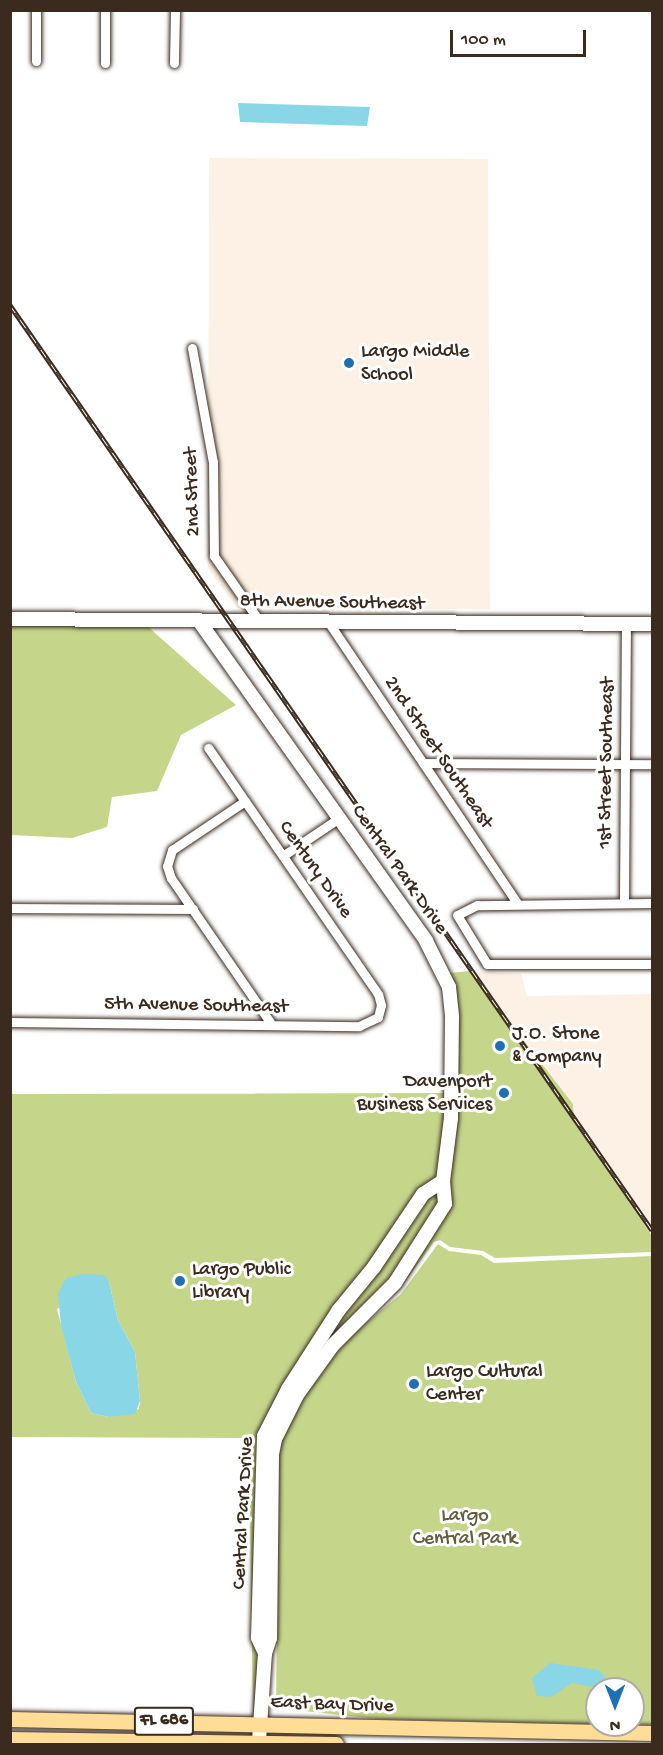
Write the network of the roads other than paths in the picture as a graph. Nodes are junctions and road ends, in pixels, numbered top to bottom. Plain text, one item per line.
1 (36, 10) edge
2 (105, 10) edge
3 (175, 10) edge
4 (36, 61) dead end
5 (105, 63) dead end
6 (174, 63) dead end
7 (192, 348) dead end
8 (10, 619) edge
9 (199, 621) junction
10 (261, 622) junction
11 (329, 623) junction
12 (626, 623) junction
13 (652, 624) edge
14 (208, 748) dead end
15 (423, 763) junction
16 (625, 764) junction
17 (652, 764) edge
18 (245, 801) junction
19 (339, 818) junction
20 (284, 855) junction
21 (517, 903) junction
22 (624, 903) junction
23 (652, 903) edge
24 (10, 908) edge
25 (193, 909) junction
26 (652, 964) edge
27 (378, 1017) joint
28 (10, 1022) edge
29 (272, 1025) junction
30 (443, 1181) junction
31 (265, 1653) junction
32 (10, 1719) edge
33 (261, 1724) junction
34 (652, 1733) edge
35 (10, 1739) edge
36 (259, 1743) edge
37 (336, 1744) edge

1 - 4 street
2 - 5 street
3 - 6 street
7 - 10 street, 2nd Street
8 - 9 street, 8th Avenue Southeast
9 - 10 street, 8th Avenue Southeast
9 - 19 street, Central Park Drive
10 - 11 street, 8th Avenue Southeast
11 - 12 street, 8th Avenue Southeast
11 - 15 street, 2nd Street Southeast
12 - 13 street, 8th Avenue Southeast
12 - 16 street, 1st Street Southeast
14 - 18 street, Century Drive
15 - 16 street
15 - 21 street, 2nd Street Southeast
16 - 17 street
16 - 22 street, 1st Street Southeast
18 - 20 street, Century Drive
18 - 25 street
19 - 20 street
19 - 30 street, Central Park Drive
20 - 27 street, Century Drive
21 - 22 street
21 - 26 street
22 - 23 street
24 - 25 street
25 - 29 street
27 - 29 street, 5th Avenue Southeast
28 - 29 street, 5th Avenue Southeast
30 - 31 street, Central Park Drive
30 - 31 street, Central Park Drive
31 - 33 street, Central Park Drive
32 - 33 main road, East Bay Drive / FL 686
33 - 34 main road, East Bay Drive / FL 686
33 - 36 street, Central Park Drive
35 - 36 main road, East Bay Drive / FL 686
36 - 37 main road, East Bay Drive / FL 686

